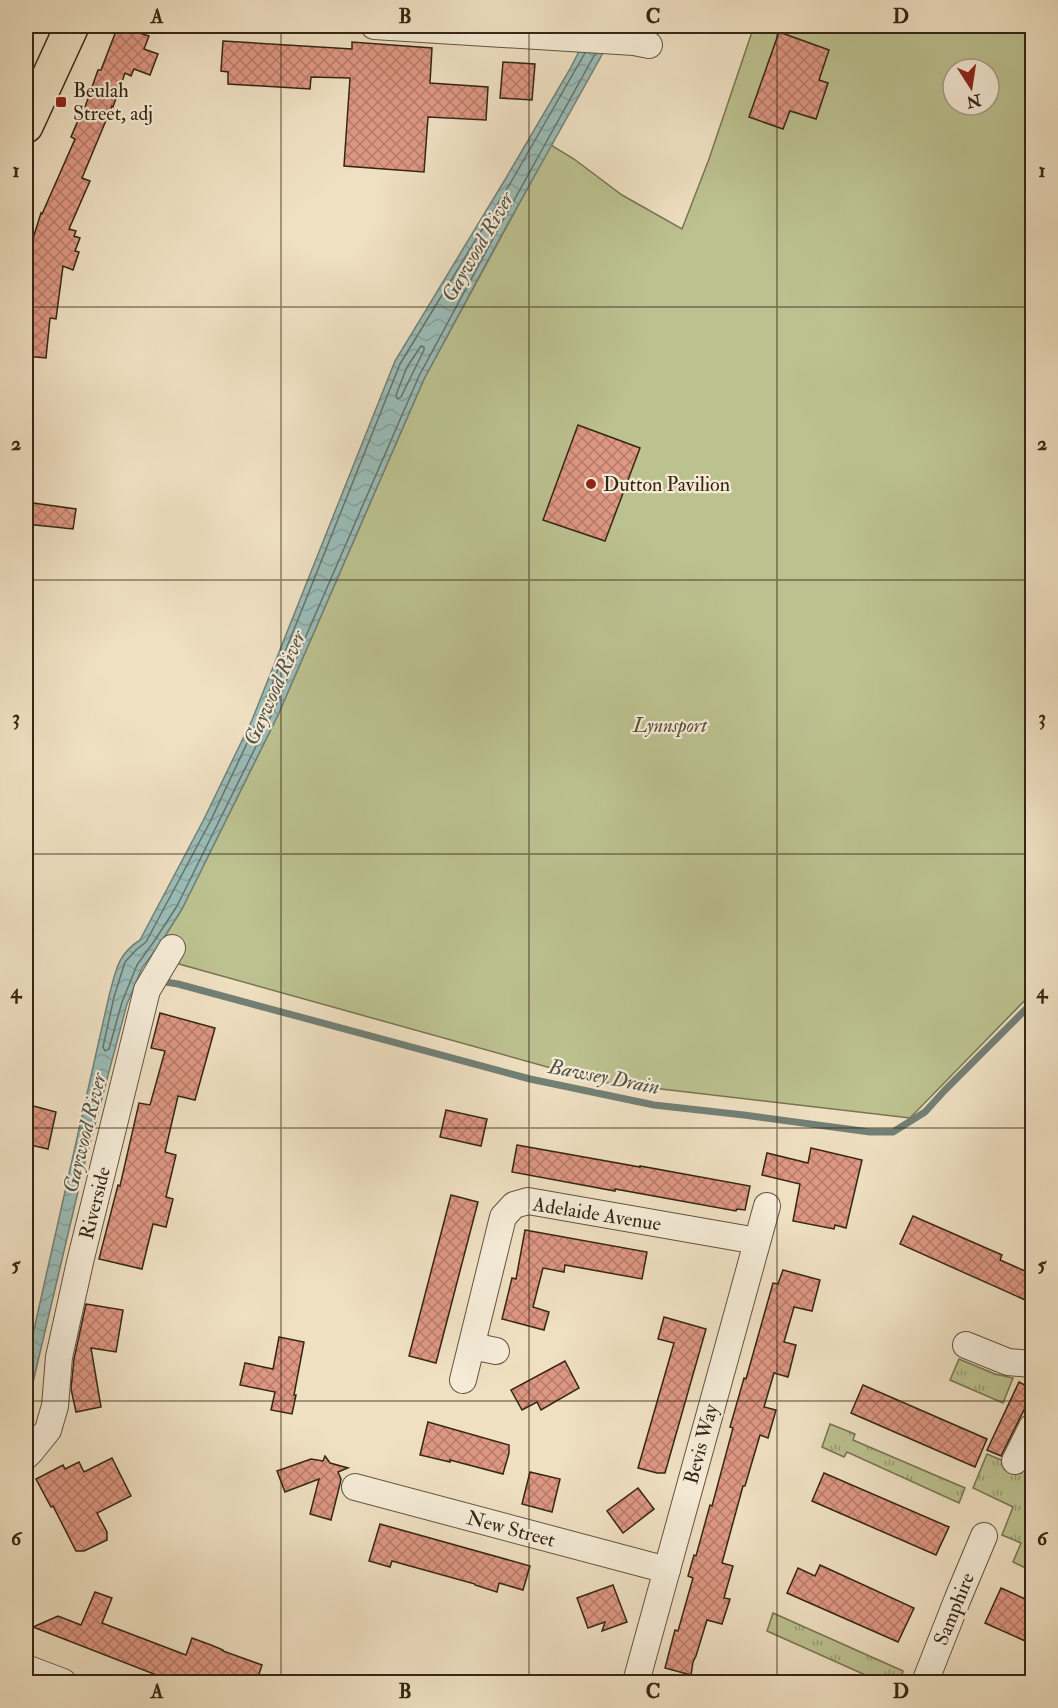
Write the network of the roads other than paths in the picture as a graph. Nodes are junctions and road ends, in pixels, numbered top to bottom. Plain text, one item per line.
1 (72, 26) edge
2 (374, 26) edge
3 (641, 43) dead end
4 (26, 126) edge
5 (170, 952) dead end
6 (767, 1206) dead end
7 (757, 1241) junction
8 (966, 1345) dead end
9 (1032, 1364) edge
10 (463, 1380) dead end
11 (1032, 1427) edge
12 (26, 1456) edge
13 (1015, 1461) dead end
14 (355, 1487) dead end
15 (984, 1536) dead end
16 (667, 1570) junction
17 (26, 1668) edge
18 (63, 1683) edge
19 (636, 1683) edge
20 (925, 1683) edge

1 - 4 main road
2 - 3 street
5 - 12 street, Riverside
6 - 7 street, Bevis Way
7 - 10 street, Adelaide Avenue
7 - 16 street, Bevis Way
8 - 9 street
11 - 13 street
14 - 16 street, New Street
15 - 20 street, Samphire
16 - 19 street, Bevis Way
17 - 18 street

